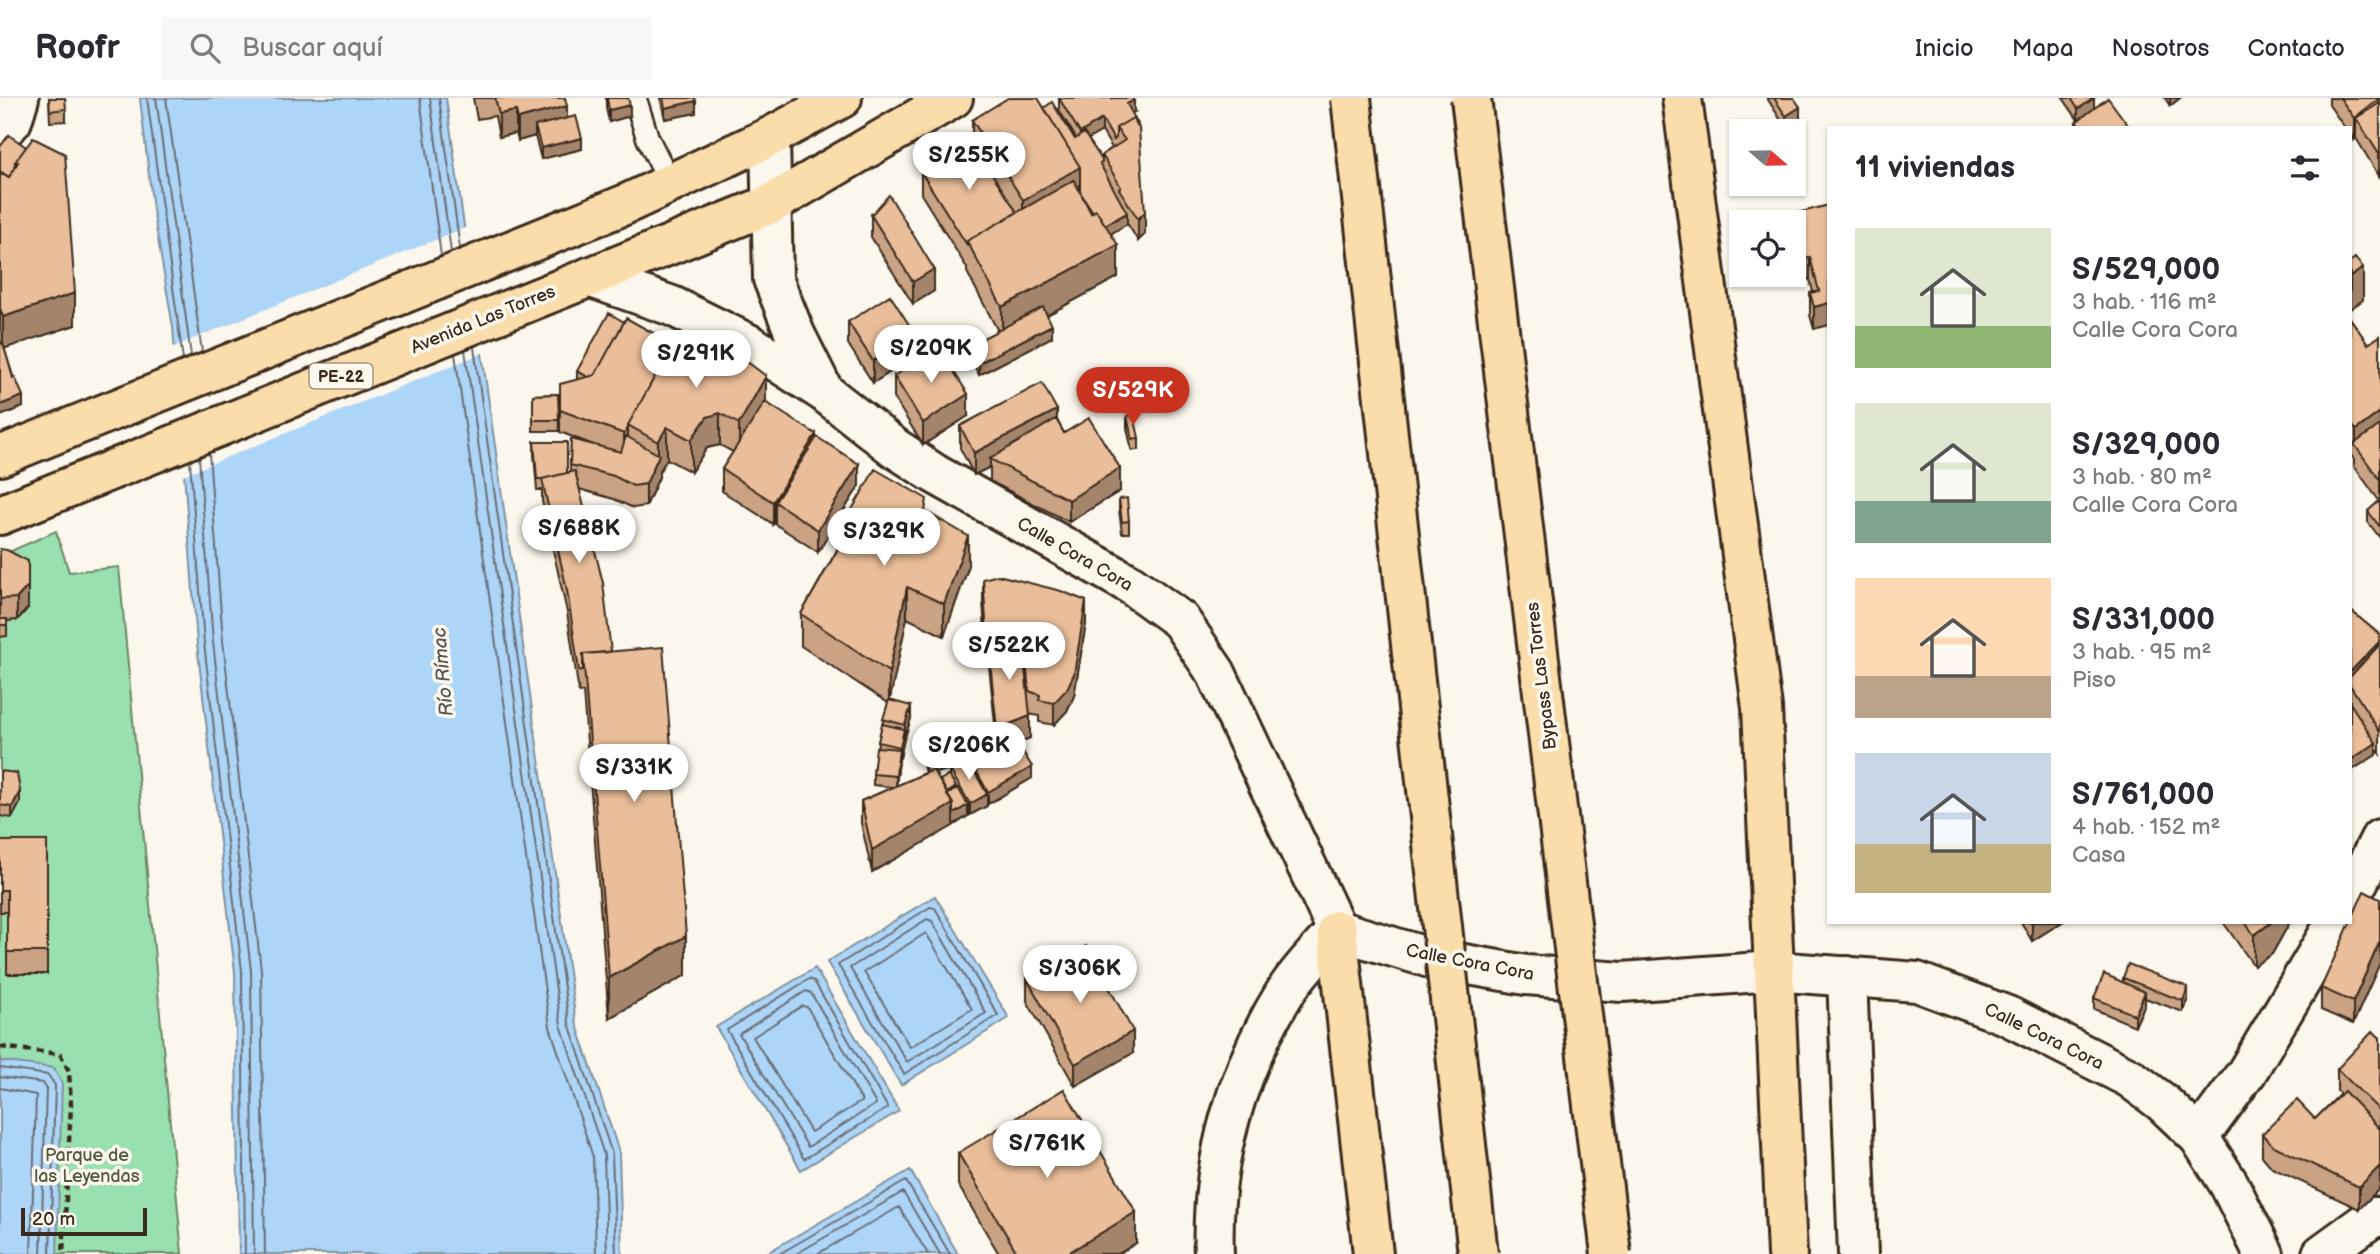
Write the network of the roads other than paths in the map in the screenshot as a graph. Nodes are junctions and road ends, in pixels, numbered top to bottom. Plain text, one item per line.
1 (19, 98) edge
2 (635, 98) edge
3 (842, 98) edge
4 (953, 98) edge
5 (1351, 98) edge
6 (1471, 98) edge
7 (1682, 98) edge
8 (1698, 98) edge
9 (0, 133) edge
10 (770, 137) junction
11 (1687, 137) junction
12 (670, 183) junction
13 (771, 204) junction
14 (578, 281) junction
15 (824, 392) junction
16 (0, 456) edge
17 (0, 515) edge
18 (2380, 839) edge
19 (2352, 894) edge
20 (2335, 924) edge
21 (1337, 930) junction
22 (1773, 971) junction
23 (1847, 976) junction
24 (2199, 1136) junction
25 (2380, 1217) edge
26 (1214, 1254) edge
27 (1373, 1254) edge
28 (1478, 1254) edge
29 (1611, 1254) edge
30 (1787, 1254) edge
31 (1858, 1254) edge
32 (2264, 1254) edge
33 (2322, 1254) edge

1 - 9 street
2 - 12 lane
3 - 10 highway
4 - 13 highway, Avenida Las Torres / PE-22
5 - 28 highway, bridge
6 - 29 highway, Bypass Las Torres, bridge
7 - 11 highway
8 - 11 lane
10 - 12 highway
10 - 13 street, Calle Cora Cora
11 - 22 highway
12 - 16 highway
13 - 14 highway, Avenida Las Torres / PE-22
13 - 15 street, Calle Cora Cora
14 - 15 street, Calle Cora Cora
14 - 17 highway, Avenida Las Torres / PE-22
15 - 21 street, Calle Cora Cora
18 - 19 street
20 - 24 street
21 - 22 street, Calle Cora Cora
21 - 26 street
21 - 27 highway
22 - 23 street, Calle Cora Cora
22 - 30 highway
23 - 24 street, Calle Cora Cora
23 - 31 street
24 - 32 street, Calle Cora Cora
25 - 33 street

